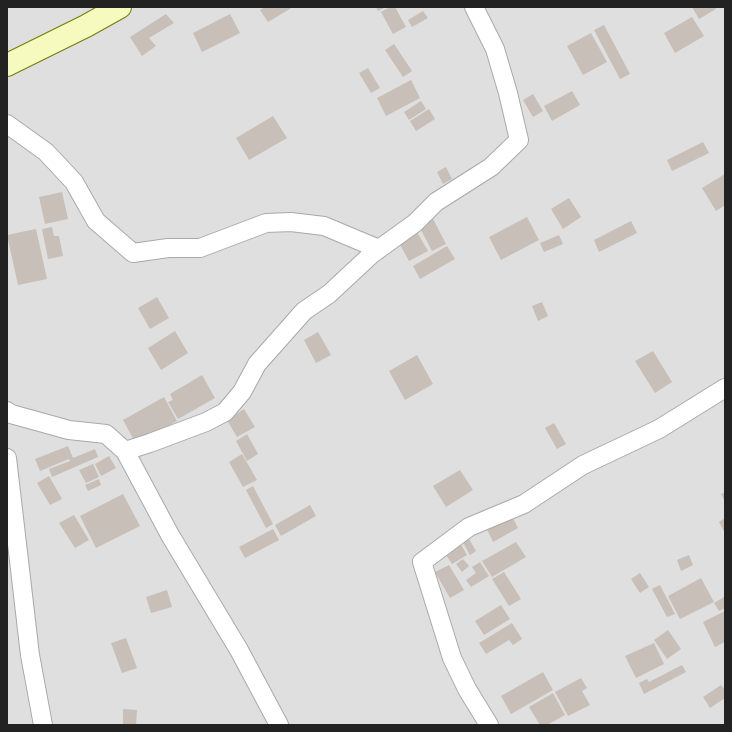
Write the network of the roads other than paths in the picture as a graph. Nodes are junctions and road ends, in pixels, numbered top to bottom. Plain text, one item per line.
1 (120, 7) edge
2 (474, 7) edge
3 (7, 65) edge
4 (7, 124) edge
5 (379, 249) junction
6 (725, 388) edge
7 (7, 410) edge
8 (125, 451) junction
9 (7, 458) edge
10 (43, 725) edge
11 (279, 725) edge
12 (489, 725) edge

1 - 3 main road
2 - 5 street
4 - 5 street
5 - 8 street
6 - 12 street
7 - 8 street
8 - 11 street
9 - 10 street

